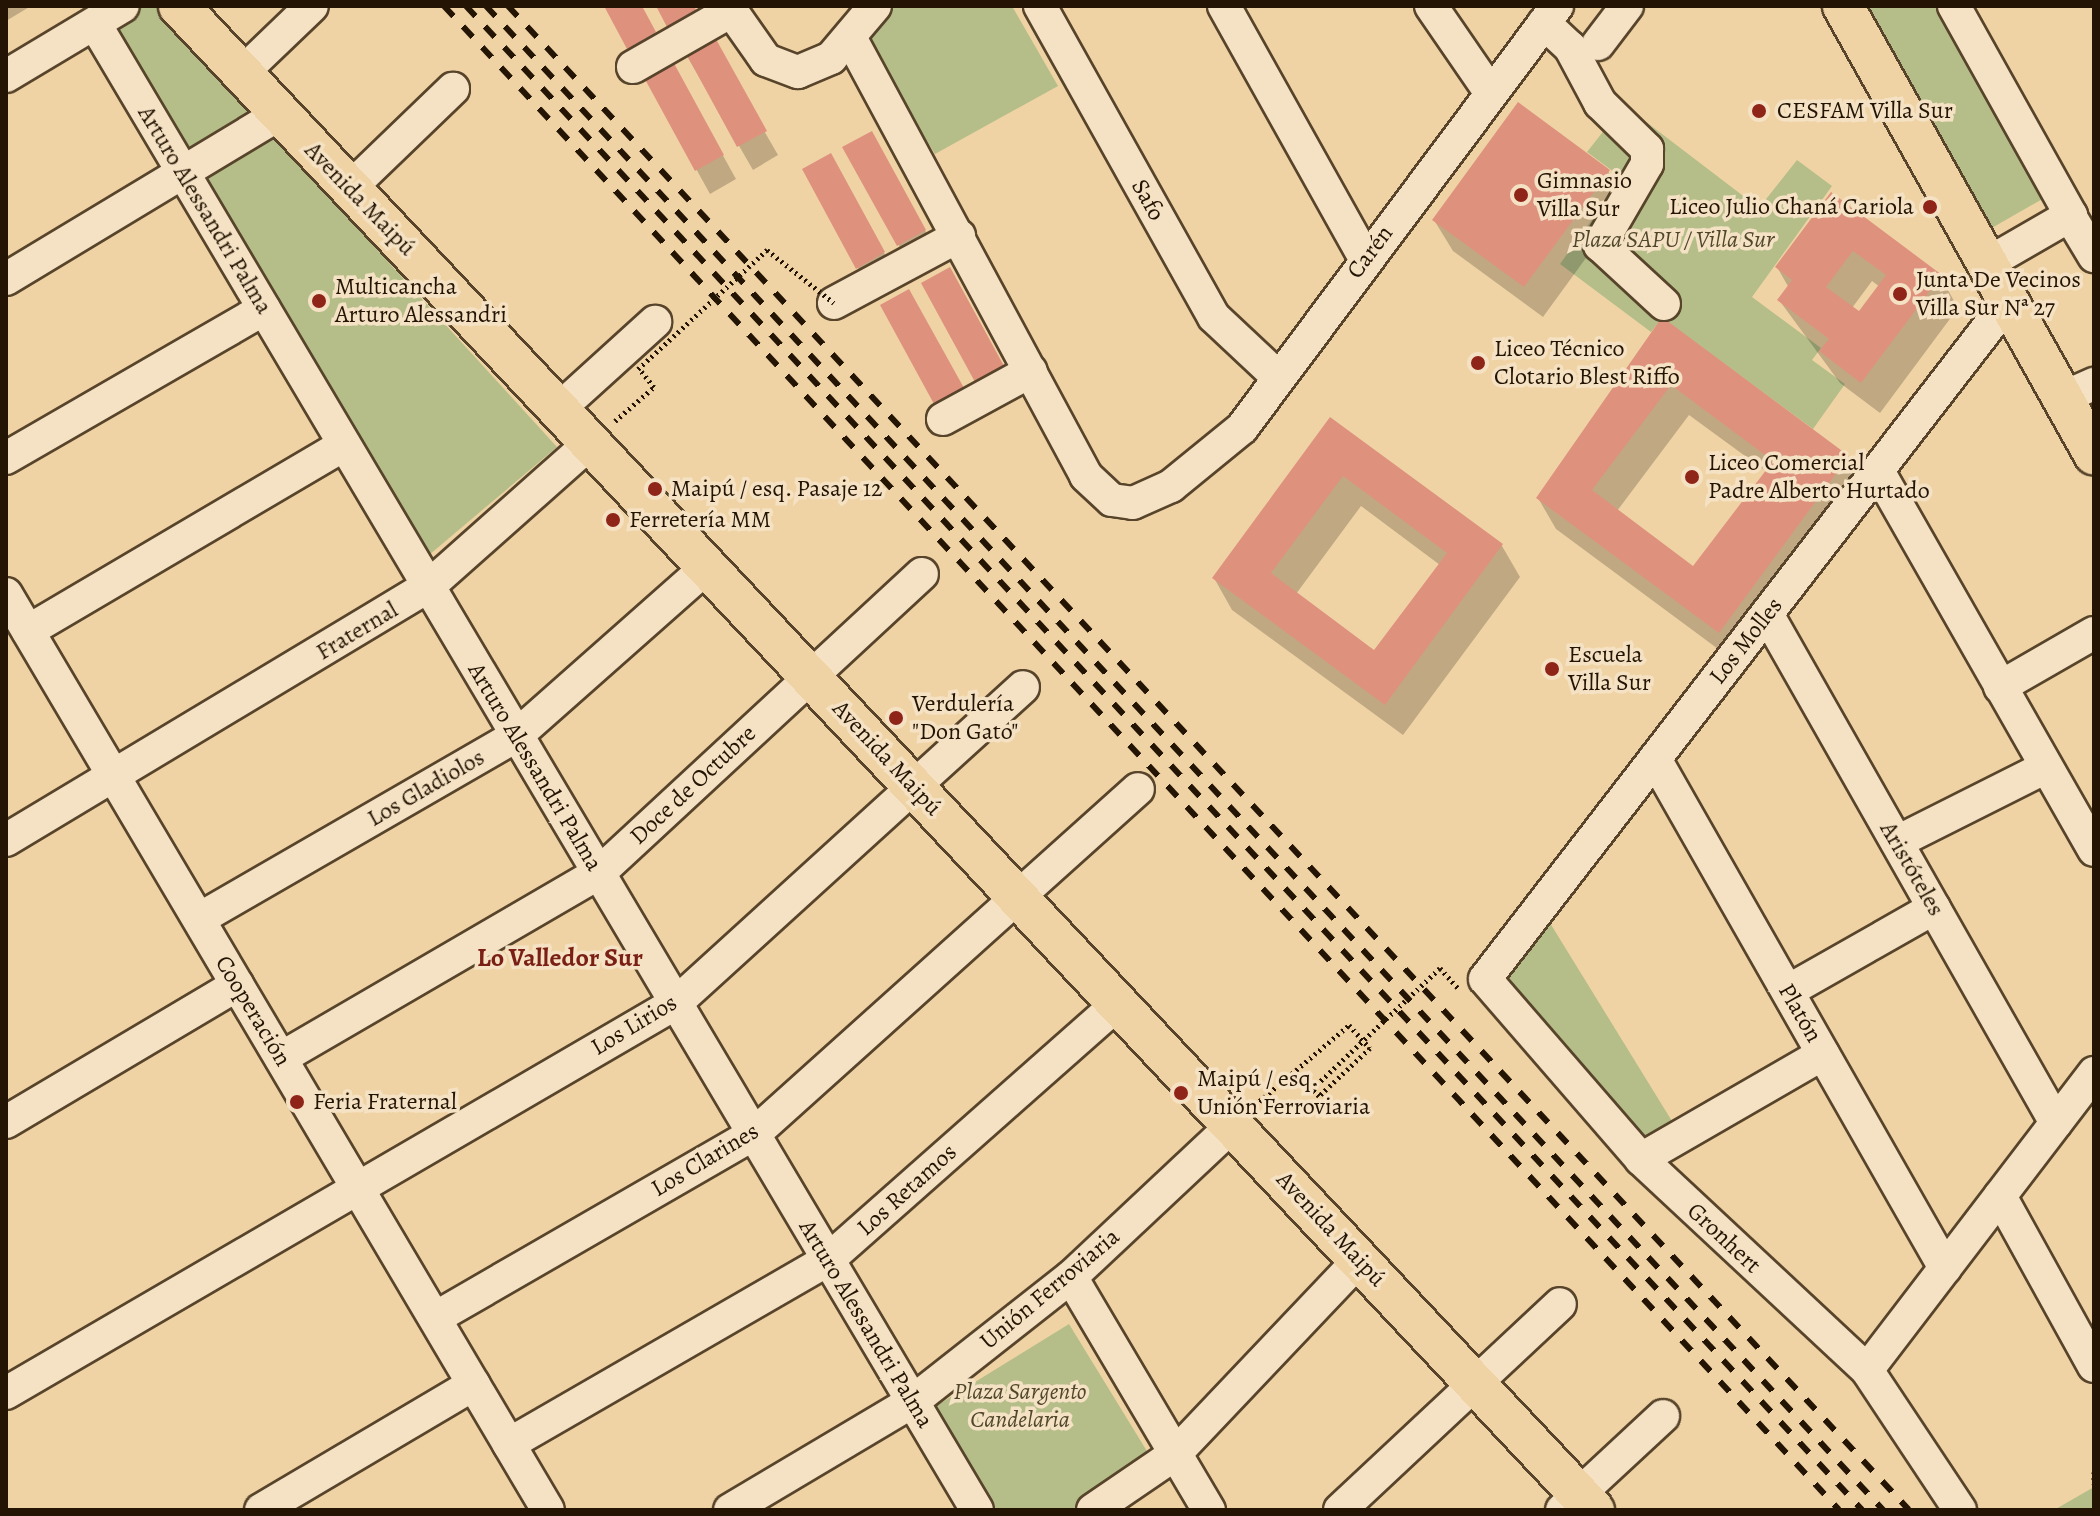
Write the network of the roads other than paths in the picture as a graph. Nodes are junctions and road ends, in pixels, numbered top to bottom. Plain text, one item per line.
1 (123, 6) edge
2 (179, 6) edge
3 (312, 6) edge
4 (875, 6) edge
5 (1040, 6) edge
6 (1224, 6) edge
7 (1431, 6) edge
8 (1627, 6) edge
9 (1843, 6) edge
10 (1954, 6) edge
11 (730, 8) edge
12 (1550, 15) edge
13 (95, 24) junction
14 (851, 39) junction
15 (1598, 44) dead end
16 (633, 67) dead end
17 (241, 74) junction
18 (6, 76) edge
19 (453, 89) dead end
20 (1490, 92) junction
21 (279, 114) junction
22 (183, 173) junction
23 (350, 188) junction
24 (2070, 216) junction
25 (959, 236) junction
26 (2094, 256) edge
27 (1365, 258) junction
28 (1986, 264) junction
29 (6, 279) edge
30 (834, 303) road end
31 (2007, 303) junction
32 (1664, 304) dead end
33 (264, 309) junction
34 (655, 322) dead end
35 (1031, 371) junction
36 (1278, 377) junction
37 (2078, 391) edge
38 (559, 409) junction
39 (943, 419) dead end
40 (590, 443) junction
41 (344, 445) junction
42 (2094, 454) edge
43 (6, 458) edge
44 (1878, 471) junction
45 (707, 567) junction
46 (922, 574) dead end
47 (429, 586) junction
48 (6, 594) edge
49 (1767, 614) junction
50 (28, 631) junction
51 (2094, 633) edge
52 (810, 676) junction
53 (1023, 687) dead end
54 (2000, 687) junction
55 (516, 736) junction
56 (1655, 759) junction
57 (2046, 767) junction
58 (114, 776) junction
59 (913, 786) junction
60 (1138, 789) dead end
61 (6, 840) edge
62 (1897, 842) junction
63 (2094, 850) edge
64 (599, 873) junction
65 (1017, 896) junction
66 (1934, 908) junction
67 (199, 919) junction
68 (1485, 979) joint
69 (237, 985) junction
70 (1788, 991) junction
71 (676, 1003) junction
72 (1118, 1003) junction
73 (1823, 1054) junction
74 (281, 1058) junction
75 (2094, 1073) edge
76 (1241, 1118) junction
77 (6, 1122) edge
78 (2056, 1123) junction
79 (754, 1134) junction
80 (1641, 1159) junction
81 (356, 1185) junction
82 (2000, 1196) junction
83 (828, 1260) junction
84 (1359, 1260) junction
85 (1945, 1268) junction
86 (1071, 1277) junction
87 (1560, 1304) dead end
88 (435, 1318) junction
89 (2094, 1366) edge
90 (1867, 1370) junction
91 (1474, 1382) junction
92 (474, 1384) junction
93 (6, 1393) edge
94 (912, 1402) junction
95 (1663, 1416) dead end
96 (509, 1444) junction
97 (1175, 1454) junction
98 (1579, 1505) edge
99 (1957, 1506) edge
100 (261, 1510) edge
101 (548, 1510) edge
102 (730, 1510) edge
103 (977, 1510) edge
104 (1093, 1510) edge
105 (1209, 1510) edge
106 (1340, 1510) edge

1 - 13 street
2 - 17 main road, Avenida Maipú
3 - 17 street
4 - 14 street
5 - 36 street, Safo
6 - 27 street
7 - 20 street
8 - 15 street
9 - 28 main road
10 - 24 street
11 - 14 street
11 - 16 street
12 - 20 street, Carén
12 - 32 street
13 - 18 street
13 - 22 street, Arturo Alessandri Palma
14 - 25 street, Carén
17 - 21 main road, Avenida Maipú
19 - 23 street
20 - 27 street, Carén
21 - 22 street
21 - 23 main road, Avenida Maipú
22 - 29 street
22 - 33 street, Arturo Alessandri Palma
23 - 38 main road, Avenida Maipú
24 - 26 street
24 - 28 street
25 - 30 street
25 - 35 street, Carén
27 - 36 street, Carén
28 - 31 main road
31 - 37 main road
31 - 44 street, Los Molles
33 - 41 street, Arturo Alessandri Palma
33 - 43 street
34 - 38 street
35 - 36 street, Carén
35 - 39 street
37 - 42 main road
38 - 40 main road, Avenida Maipú
40 - 45 main road, Avenida Maipú
40 - 47 street, Fraternal
41 - 47 street, Arturo Alessandri Palma
41 - 50 street
44 - 49 street, Los Molles
44 - 54 street
45 - 52 main road, Avenida Maipú
45 - 55 street, Los Gladiolos
46 - 52 street, Doce de Octubre
47 - 55 street, Arturo Alessandri Palma
47 - 58 street, Fraternal
48 - 50 street, Cooperación
49 - 56 street, Los Molles
49 - 62 street, Aristóteles
50 - 58 street, Cooperación
51 - 54 street
52 - 59 main road, Avenida Maipú
52 - 64 street, Doce de Octubre
53 - 59 street, Los Lirios
54 - 57 street
55 - 64 street, Arturo Alessandri Palma
55 - 67 street, Los Gladiolos
56 - 68 street, Los Molles
56 - 70 street, Platón
57 - 62 street
57 - 63 street
58 - 61 street, Fraternal
58 - 67 street, Cooperación
59 - 65 main road, Avenida Maipú
59 - 71 street, Los Lirios
60 - 65 street, Los Clarines
62 - 66 street, Aristóteles
64 - 71 street, Arturo Alessandri Palma
64 - 74 street, Doce de Octubre
65 - 72 main road, Avenida Maipú
65 - 79 street, Los Clarines
66 - 70 street
66 - 78 street, Aristóteles
67 - 69 street, Cooperación
68 - 80 street, Gronhert
69 - 74 street, Cooperación
69 - 77 street
70 - 73 street, Platón
71 - 79 street, Arturo Alessandri Palma
71 - 81 street, Los Lirios
72 - 76 main road, Avenida Maipú
72 - 83 street, Los Retamos
73 - 80 street
73 - 85 street, Platón
74 - 81 street, Cooperación
75 - 78 street
76 - 84 main road, Avenida Maipú
76 - 86 street, Unión Ferroviaria
78 - 82 street
79 - 83 street, Arturo Alessandri Palma
79 - 88 street, Los Clarines
80 - 90 street, Gronhert
81 - 88 street, Cooperación
81 - 93 street, Los Lirios
82 - 85 street
82 - 89 street
83 - 94 street, Arturo Alessandri Palma
83 - 96 street, Los Retamos
84 - 91 main road, Avenida Maipú
84 - 97 street
85 - 90 street
86 - 94 street, Unión Ferroviaria
86 - 97 street
87 - 91 street
88 - 92 street, Cooperación
90 - 99 street, Gronhert
91 - 98 main road, Avenida Maipú
91 - 106 street
92 - 96 street, Cooperación
92 - 100 street
94 - 102 street, Unión Ferroviaria
94 - 103 street, Arturo Alessandri Palma
95 - 98 street
96 - 101 street, Cooperación
97 - 104 street
97 - 105 street

